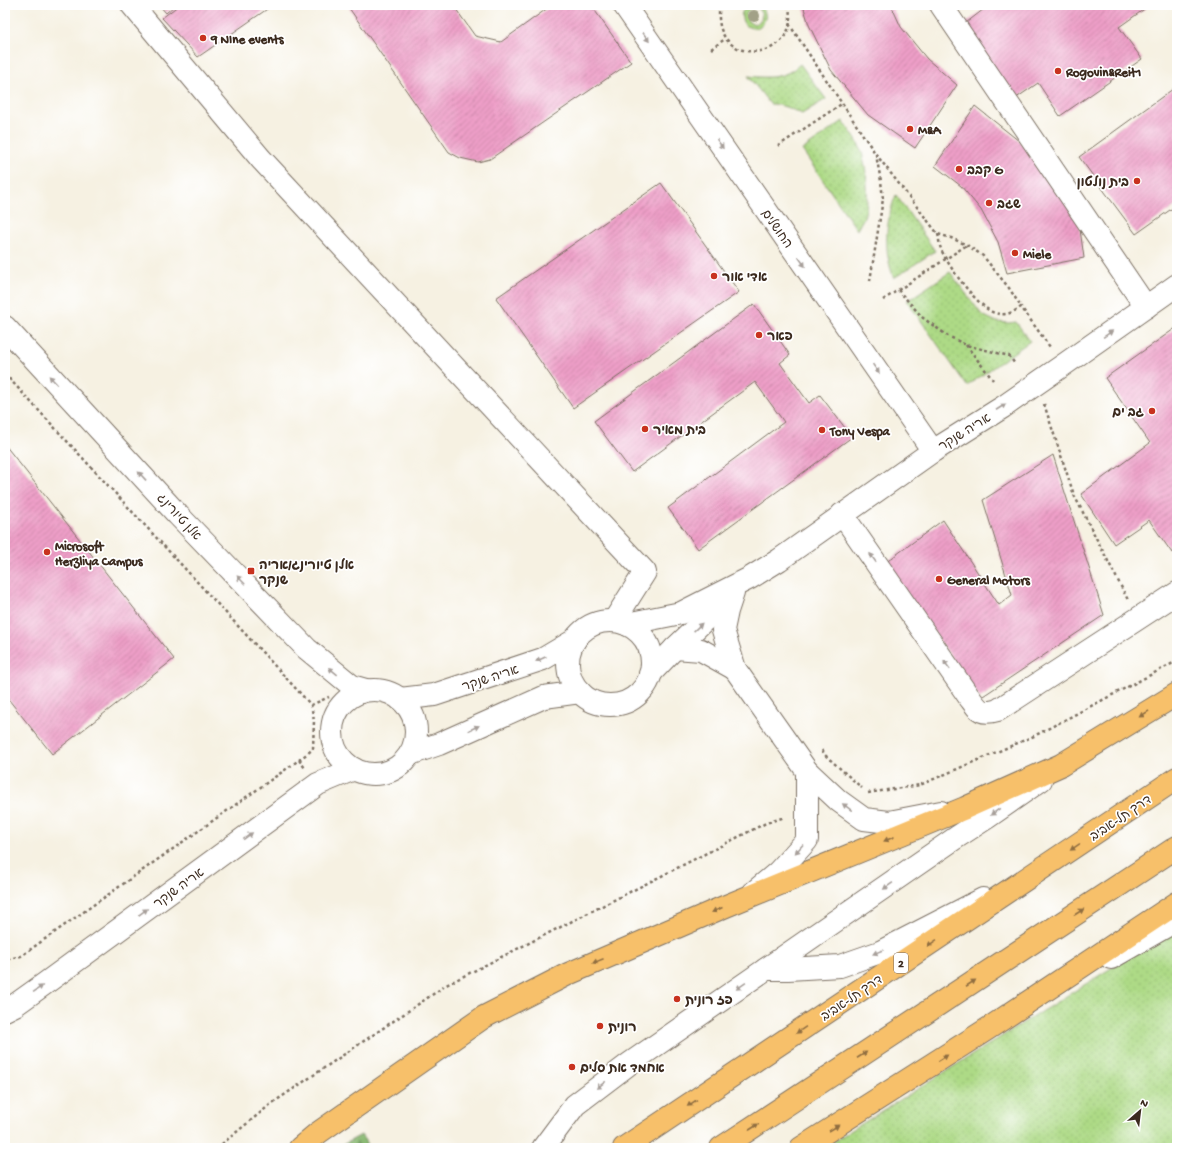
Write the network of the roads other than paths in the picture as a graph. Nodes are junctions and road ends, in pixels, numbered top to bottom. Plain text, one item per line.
1 (132, 5) edge
2 (624, 5) edge
3 (941, 5) edge
4 (1177, 284) edge
5 (1146, 307) junction
6 (5, 327) edge
7 (933, 451) junction
8 (842, 514) junction
9 (750, 578) junction
10 (733, 593) junction
11 (1177, 593) edge
12 (620, 622) junction
13 (575, 640) junction
14 (675, 648) junction
15 (735, 669) junction
16 (650, 674) junction
17 (366, 690) junction
18 (580, 692) junction
19 (1177, 694) edge
20 (400, 699) junction
21 (410, 754) junction
22 (1061, 765) junction
23 (354, 769) junction
24 (807, 771) junction
25 (1177, 778) edge
26 (965, 808) junction
27 (1177, 847) edge
28 (1049, 864) junction
29 (746, 899) junction
30 (1177, 903) edge
31 (1177, 920) edge
32 (766, 970) junction
33 (5, 1010) edge
34 (989, 1028) junction
35 (300, 1148) edge
36 (543, 1148) edge
37 (624, 1148) edge
38 (721, 1148) edge
39 (800, 1148) edge

1 - 12 street
2 -> 7 street, החושלים
3 - 5 street
4 - 5 street, אריה שנקר
7 -> 5 street, אריה שנקר
17 -> 6 street, אלן טיורינג
7 - 8 street, אריה שנקר
8 - 9 street, אריה שנקר
11 -> 8 street
9 - 10 street, אריה שנקר
9 - 12 street, אריה שנקר
14 -> 10 street, אריה שנקר
10 - 15 street
12 - 13 street
12 - 16 street
13 - 18 street
13 -> 20 street, אריה שנקר
14 - 15 street
14 - 16 street, אריה שנקר
15 - 24 street
16 - 18 street
17 - 20 street
17 - 23 street
21 -> 18 street
19 -> 22 main road
20 - 21 street
21 - 23 street
22 - 26 main road
22 -> 32 street
33 -> 23 street, אריה שנקר
26 -> 24 street
24 -> 29 street
25 -> 28 main road, דרך תל-אביב / 2
26 -> 29 main road
38 -> 27 main road
28 -> 32 street
28 -> 37 main road, דרך תל-אביב / 2
29 -> 35 main road
30 - 34 main road
31 - 34 street
32 -> 36 street
39 -> 34 main road

